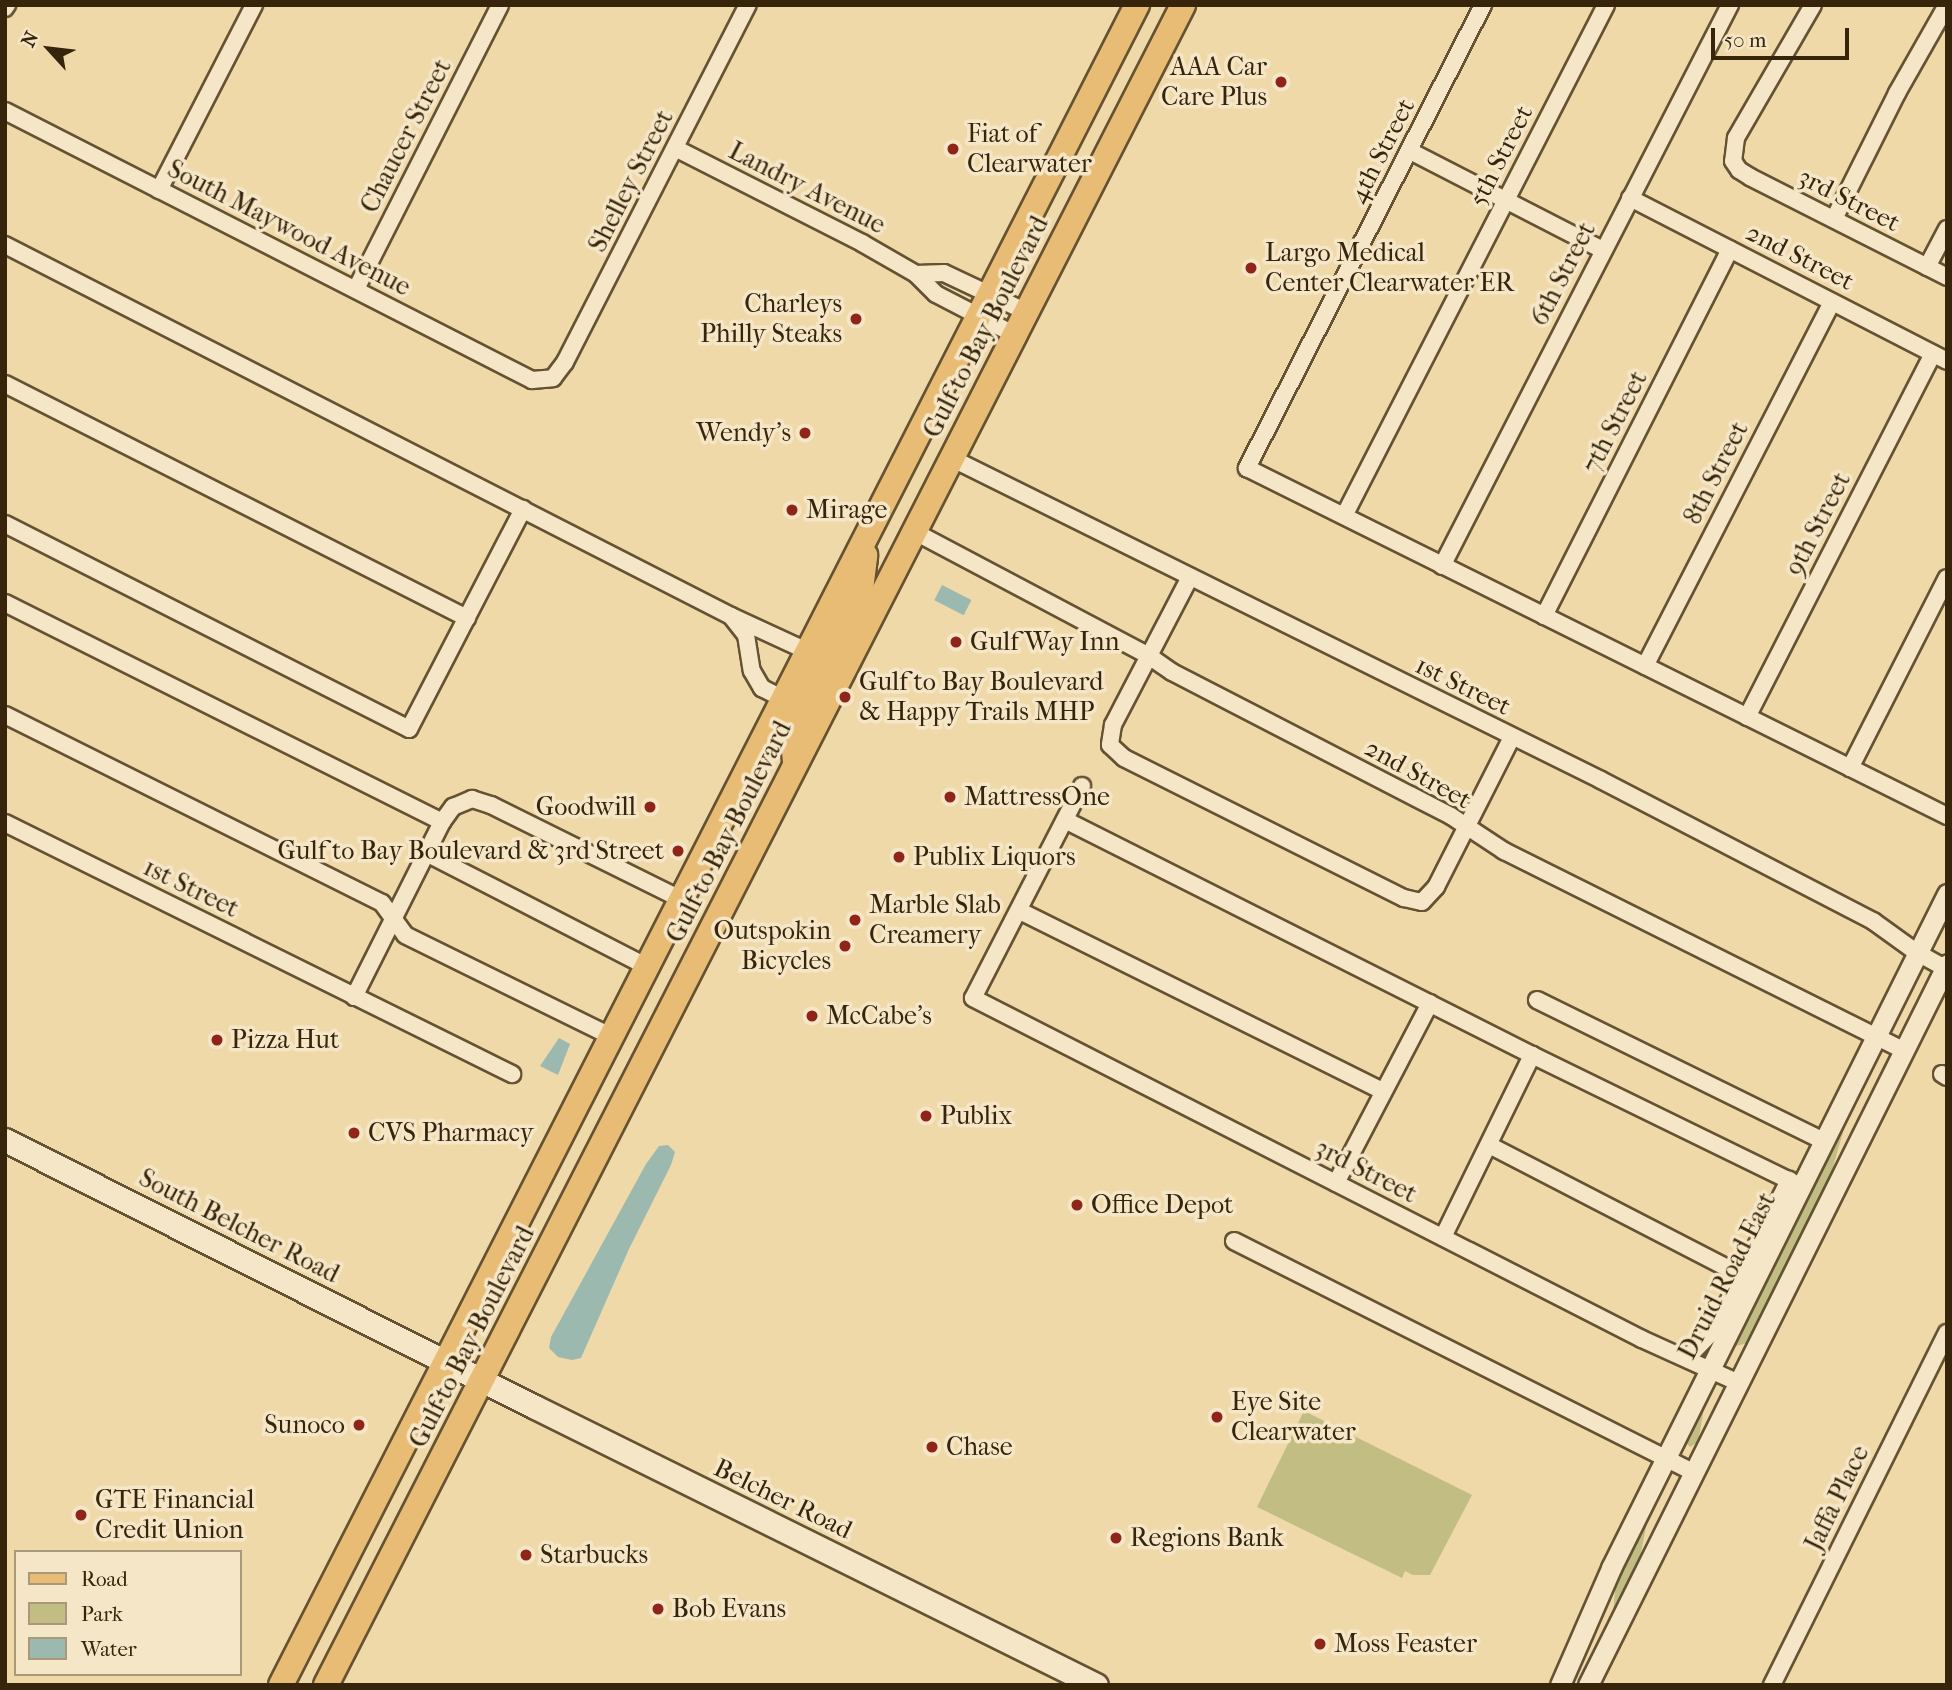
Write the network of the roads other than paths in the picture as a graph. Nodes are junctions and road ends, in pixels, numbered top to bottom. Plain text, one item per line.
1 (254, 5) edge
2 (500, 5) edge
3 (748, 5) edge
4 (1138, 5) edge
5 (1184, 5) edge
6 (1483, 5) edge
7 (1606, 5) edge
8 (1730, 5) edge
9 (1813, 5) edge
10 (1947, 5) edge
11 (5, 111) edge
12 (675, 148) junction
13 (1410, 150) junction
14 (159, 190) junction
15 (1630, 198) junction
16 (1506, 201) junction
17 (1833, 219) junction
18 (1947, 229) edge
19 (5, 245) edge
20 (1730, 249) junction
21 (1603, 250) junction
22 (1927, 267) junction
23 (916, 274) junction
24 (1947, 277) edge
25 (356, 289) junction
26 (990, 295) junction
27 (1832, 302) junction
28 (1027, 312) junction
29 (978, 317) junction
30 (1015, 335) junction
31 (1940, 357) edge
32 (553, 377) joint
33 (5, 384) edge
34 (953, 459) junction
35 (523, 509) junction
36 (1344, 516) junction
37 (5, 524) edge
38 (915, 532) junction
39 (867, 537) junction
40 (1442, 566) junction
41 (1190, 577) junction
42 (1947, 578) edge
43 (5, 603) edge
44 (731, 616) junction
45 (1544, 616) junction
46 (467, 618) junction
47 (809, 652) junction
48 (1149, 656) junction
49 (1645, 666) junction
50 (785, 699) junction
51 (5, 715) edge
52 (1746, 717) junction
53 (1511, 737) junction
54 (795, 766) junction
55 (1850, 768) junction
56 (1082, 786) dead end
57 (1947, 816) edge
58 (1065, 820) junction
59 (442, 822) junction
60 (5, 823) edge
61 (1465, 828) junction
62 (426, 853) junction
63 (1947, 894) edge
64 (682, 900) junction
65 (1020, 911) junction
66 (393, 919) junction
67 (1916, 952) junction
68 (1946, 966) edge
69 (648, 967) junction
70 (354, 997) junction
71 (1537, 1000) dead end
72 (1430, 1003) junction
73 (1874, 1035) junction
74 (612, 1037) junction
75 (1903, 1050) junction
76 (1532, 1055) junction
77 (512, 1074) dead end
78 (1382, 1091) junction
79 (5, 1140) edge
80 (1824, 1141) junction
81 (1489, 1145) junction
82 (1336, 1183) junction
83 (1795, 1183) junction
84 (1443, 1237) junction
85 (1234, 1241) dead end
86 (1739, 1274) junction
87 (1947, 1333) edge
88 (1688, 1357) junction
89 (447, 1362) junction
90 (1710, 1368) junction
91 (483, 1380) junction
92 (1739, 1383) junction
93 (1665, 1458) junction
94 (1693, 1472) junction
95 (281, 1685) edge
96 (326, 1685) edge
97 (1096, 1685) edge
98 (1560, 1685) edge
99 (1588, 1685) edge
100 (1772, 1685) edge

1 - 14 street
2 - 25 street, Chaucer Street
3 - 12 street, Shelley Street
4 - 26 main road, Gulf to Bay Boulevard
5 - 28 main road, Gulf to Bay Boulevard
6 - 13 street, 4th Street
7 - 16 street, 5th Street
8 - 15 street, 6th Street
9 - 17 street, 3rd Street
10 - 17 street
11 - 14 street, South Maywood Avenue
12 - 23 street, Landry Avenue
12 - 32 street, Shelley Street
13 - 16 street
13 - 36 street, 4th Street
14 - 25 street, South Maywood Avenue
15 - 20 street, 2nd Street
15 - 21 street, 6th Street
16 - 21 street
16 - 36 street, 5th Street
17 - 22 street, 3rd Street
18 - 22 street
19 - 35 street
20 - 27 street, 2nd Street
20 - 45 street, 7th Street
21 - 40 street, 6th Street
22 - 24 street, 3rd Street
23 - 26 street, Landry Avenue
23 - 29 street, Landry Avenue
25 - 32 street, South Maywood Avenue
26 - 28 street, Landry Avenue
26 - 29 main road, Gulf to Bay Boulevard
27 - 31 street, 2nd Street
27 - 49 street, 8th Street
28 - 30 main road, Gulf to Bay Boulevard
29 - 30 street, Landry Avenue
29 - 39 main road, Gulf to Bay Boulevard
30 - 34 main road, Gulf to Bay Boulevard
31 - 52 street, 9th Street
33 - 46 street
34 - 38 main road, Gulf to Bay Boulevard
34 - 41 street, 1st Street
35 - 44 street
35 - 46 street
36 - 40 street
37 - 46 street
38 - 48 street, 2nd Street
38 - 54 main road, Gulf to Bay Boulevard
39 - 47 main road, Gulf to Bay Boulevard
39 - 54 main road
40 - 45 street
41 - 48 street
41 - 53 street, 1st Street
42 - 55 street
43 - 59 street
44 - 47 street
44 - 50 street
45 - 49 street
47 - 50 main road, Gulf to Bay Boulevard
48 - 61 street, 2nd Street
48 - 61 street
49 - 52 street
50 - 64 main road, Gulf to Bay Boulevard
51 - 66 street
52 - 55 street
53 - 61 street
53 - 67 street, 1st Street
54 - 91 main road, Gulf to Bay Boulevard
55 - 57 street
56 - 58 street
58 - 65 street
58 - 72 street
59 - 62 street
59 - 64 street
60 - 70 street, 1st Street
61 - 73 street, 2nd Street
62 - 66 street
62 - 69 street
63 - 67 street, Druid Road East
64 - 69 main road, Gulf to Bay Boulevard
65 - 78 street
65 - 82 street, 3rd Street
66 - 70 street
66 - 74 street
67 - 68 street, 1st Street
67 - 73 street, Druid Road East
68 - 75 street
69 - 74 main road, Gulf to Bay Boulevard
70 - 77 street, 1st Street
71 - 80 street
72 - 76 street
72 - 78 street
73 - 75 street, 2nd Street
73 - 80 street, Druid Road East
74 - 89 main road, Gulf to Bay Boulevard
75 - 92 street
76 - 81 street
76 - 83 street
78 - 82 street
79 - 89 main road, South Belcher Road
80 - 83 street, Druid Road East
81 - 84 street
81 - 86 street
82 - 84 street, 3rd Street
83 - 86 street
83 - 90 street, Druid Road East
84 - 88 street, 3rd Street
85 - 93 street
86 - 88 street
87 - 100 street, Jaffa Place
88 - 90 street, 3rd Street
89 - 91 main road, Belcher Road
89 - 95 main road, Gulf to Bay Boulevard
90 - 92 street, 3rd Street
90 - 93 street, Druid Road East
91 - 96 main road, Gulf to Bay Boulevard
91 - 97 main road, Belcher Road
92 - 94 street
93 - 94 street
93 - 98 street, Druid Road East
94 - 99 street

